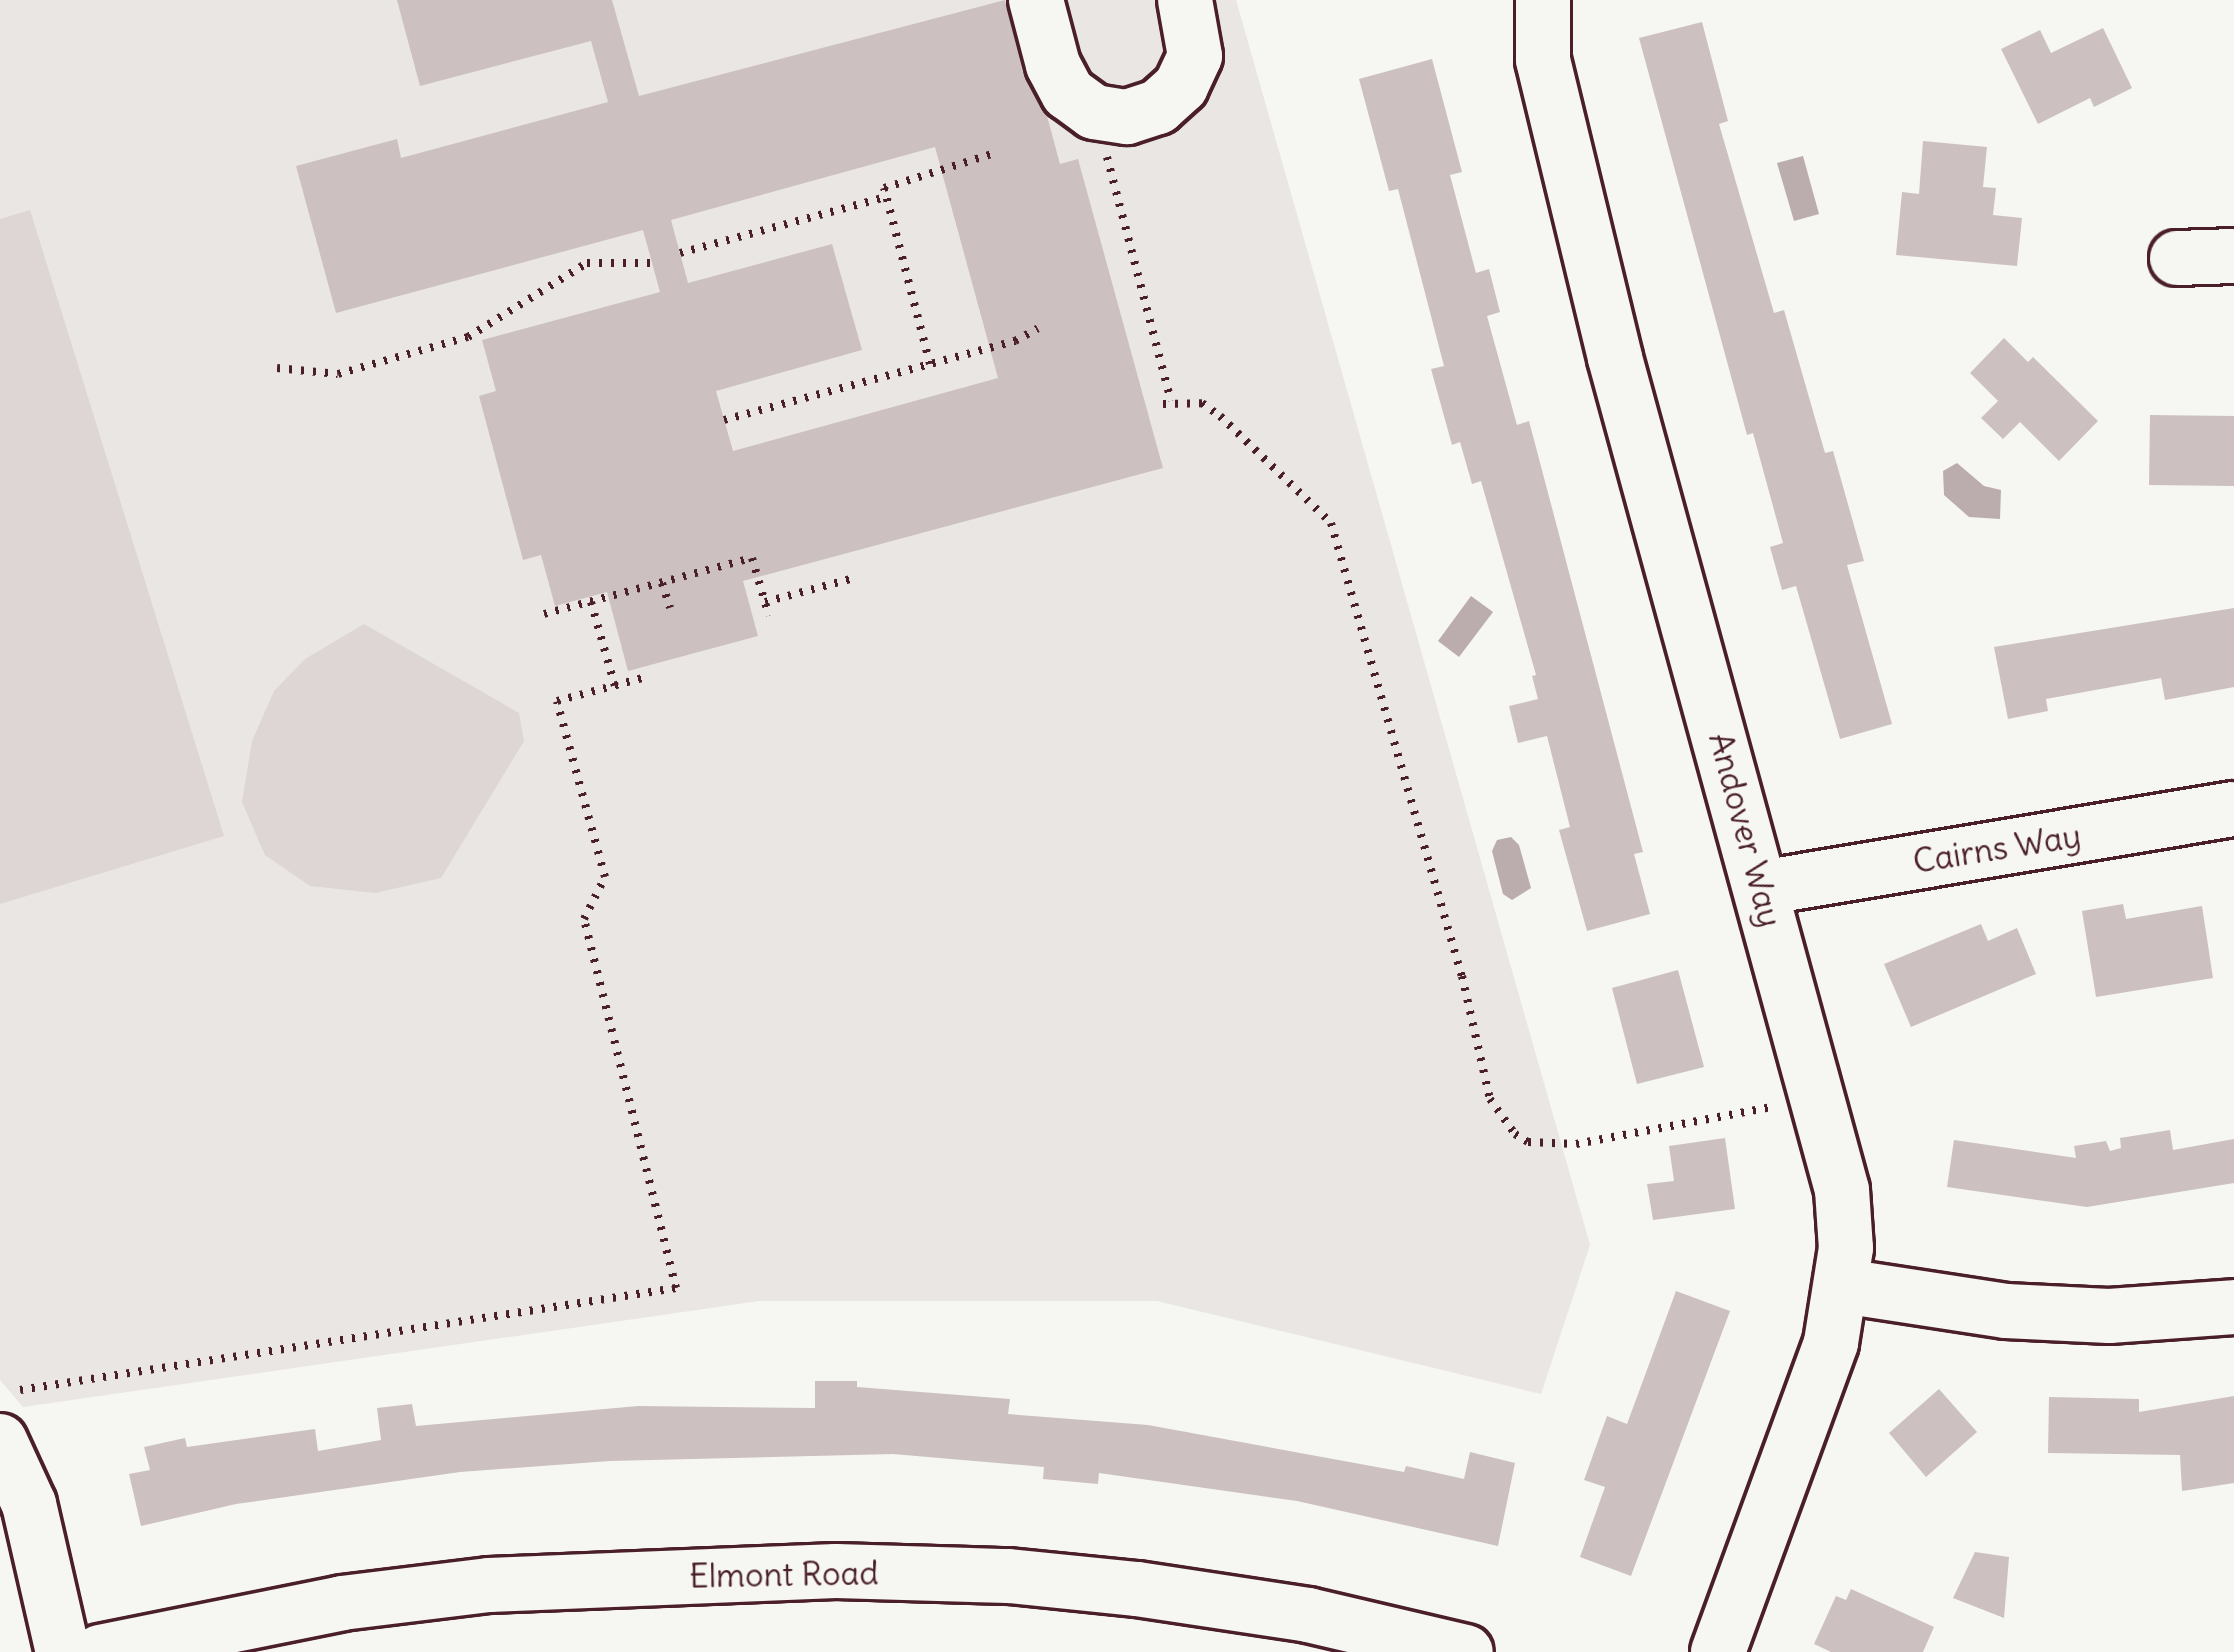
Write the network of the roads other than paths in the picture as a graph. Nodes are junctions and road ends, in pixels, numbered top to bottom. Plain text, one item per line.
1 (1036, 0) edge
2 (1185, 0) edge
3 (1543, 0) edge
4 (2234, 256) edge
5 (2177, 258) dead end
6 (2234, 809) edge
7 (1761, 888) junction
8 (1843, 1286) junction
9 (2234, 1307) edge
10 (0, 1441) edge
11 (63, 1652) edge
12 (100, 1652) edge
13 (1466, 1652) edge
14 (1718, 1652) edge

1 - 2 street
3 - 7 street, Andover Way
4 - 5 street
6 - 7 street, Cairns Way
7 - 8 street, Andover Way
8 - 9 street
8 - 14 street, Andover Way
10 - 11 street
12 - 13 street, Elmont Road

